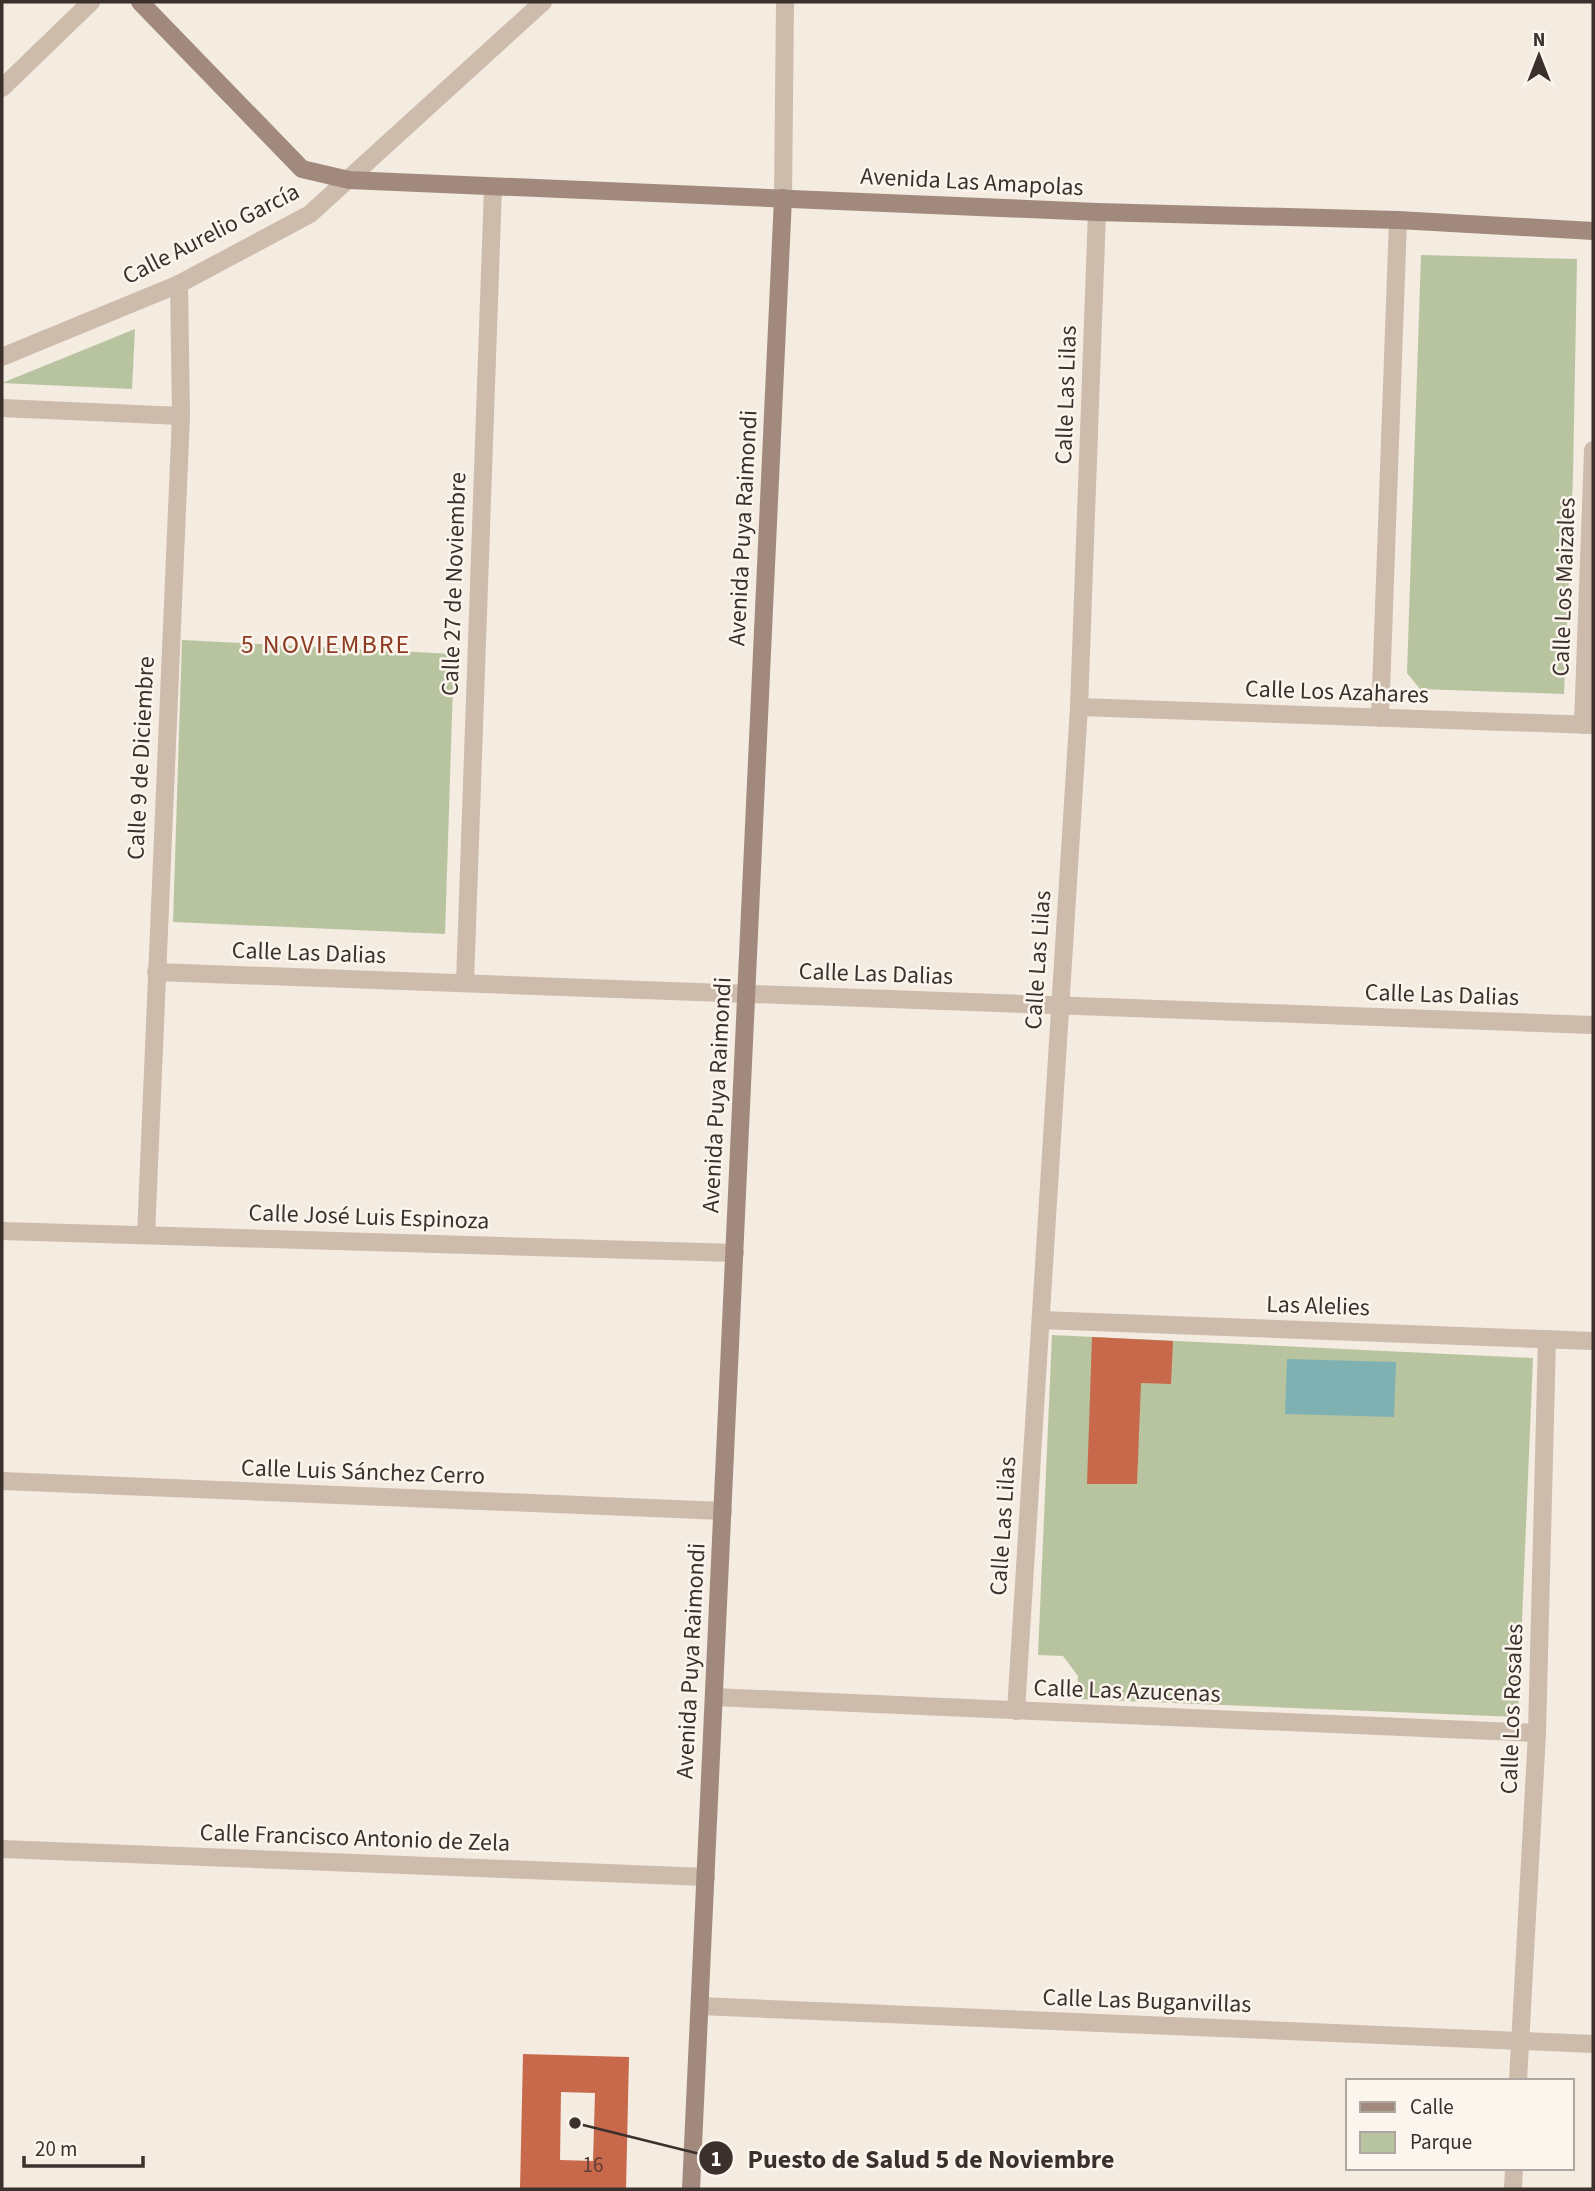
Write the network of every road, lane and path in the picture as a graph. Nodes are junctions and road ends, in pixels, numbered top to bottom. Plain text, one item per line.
1 (91, 2) edge
2 (140, 2) edge
3 (542, 2) edge
4 (785, 2) edge
5 (2, 88) edge
6 (349, 180) junction
7 (493, 187) junction
8 (783, 198) junction
9 (1097, 212) junction
10 (1398, 220) junction
11 (1593, 231) edge
12 (179, 284) junction
13 (2, 357) edge
14 (2, 408) edge
15 (181, 416) junction
16 (1593, 450) edge
17 (1079, 707) junction
18 (1380, 718) junction
19 (1588, 725) edge
20 (156, 972) junction
21 (465, 983) junction
22 (746, 993) junction
23 (1060, 1005) junction
24 (1593, 1025) edge
25 (2, 1231) edge
26 (146, 1235) junction
27 (735, 1253) junction
28 (1041, 1320) junction
29 (1547, 1339) junction
30 (1593, 1341) edge
31 (2, 1481) edge
32 (723, 1511) junction
33 (714, 1698) junction
34 (1016, 1711) junction
35 (1537, 1733) junction
36 (2, 1849) edge
37 (706, 1877) junction
38 (699, 2006) junction
39 (1520, 2042) junction
40 (1593, 2044) edge
41 (1518, 2079) edge
42 (1514, 2170) edge
43 (691, 2189) edge
44 (1513, 2189) edge

1 - 5 street
2 - 6 street, Avenida Las Amapolas
3 - 6 street, Calle Aurelio García
4 - 8 street, Avenida Puya Raimondi
6 - 7 street, Avenida Las Amapolas
6 - 12 street, Calle Aurelio García
7 - 8 street, Avenida Las Amapolas
7 - 21 street, Calle 27 de Noviembre
8 - 9 street, Avenida Las Amapolas
8 - 22 street, Avenida Puya Raimondi
9 - 10 street, Avenida Las Amapolas
9 - 17 street, Calle Las Lilas
10 - 11 street, Avenida Las Amapolas
10 - 18 street
12 - 13 street, Calle Aurelio García
12 - 15 street, Calle 9 de Diciembre
14 - 15 street
15 - 20 street, Calle 9 de Diciembre
16 - 19 street, Calle Los Maizales
17 - 18 street, Calle Los Azahares
17 - 23 street, Calle Las Lilas
18 - 19 street, Calle Los Azahares
20 - 21 street, Calle Las Dalias
20 - 26 street, Calle 9 de Diciembre
21 - 22 street, Calle Las Dalias
22 - 23 street, Calle Las Dalias
22 - 27 street, Avenida Puya Raimondi
23 - 24 street, Calle Las Dalias
23 - 28 street, Calle Las Lilas
25 - 26 street, Calle José Luis Espinoza
26 - 27 street, Calle José Luis Espinoza
27 - 32 street, Avenida Puya Raimondi
28 - 29 street, Las Alelies
28 - 34 street, Calle Las Lilas
29 - 30 street, Las Alelies
29 - 35 street, Calle Los Rosales
31 - 32 street, Calle Luis Sánchez Cerro
32 - 33 street, Avenida Puya Raimondi
33 - 34 street, Calle Las Azucenas
33 - 37 street, Avenida Puya Raimondi
34 - 35 street, Calle Las Azucenas
35 - 39 street, Calle Los Rosales
36 - 37 street, Calle Francisco Antonio de Zela
37 - 38 street, Avenida Puya Raimondi
38 - 39 street, Calle Las Buganvillas
38 - 43 street, Avenida Puya Raimondi
39 - 40 street, Calle Las Buganvillas
39 - 41 street, Calle Los Rosales
42 - 44 street

